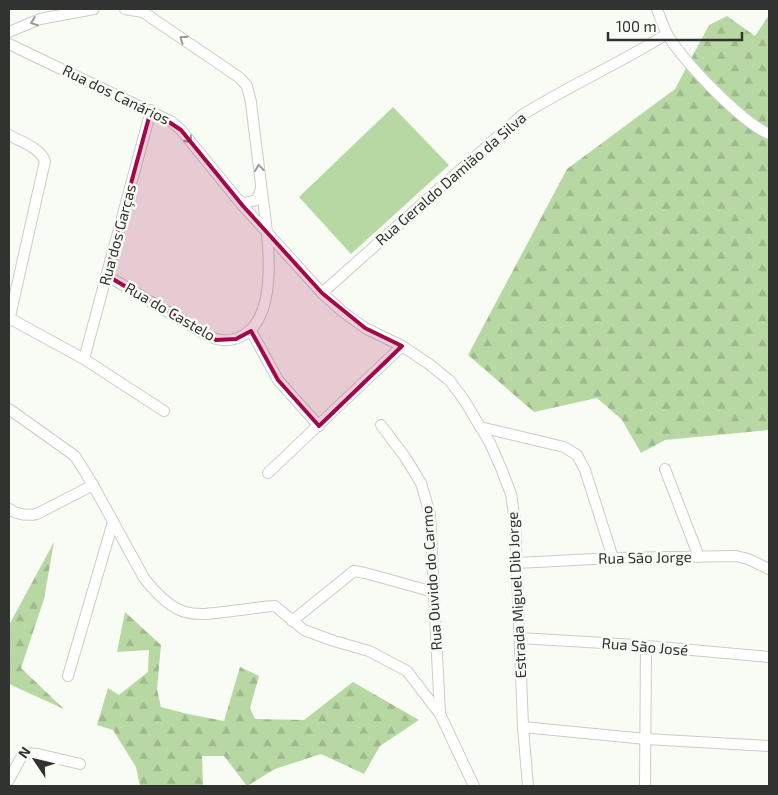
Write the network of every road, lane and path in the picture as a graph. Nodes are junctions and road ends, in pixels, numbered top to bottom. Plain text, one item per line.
1 (94, 9) edge
2 (125, 9) edge
3 (657, 9) edge
4 (143, 10) edge
5 (9, 32) edge
6 (667, 34) junction
7 (9, 44) edge
8 (151, 110) junction
9 (769, 134) edge
10 (9, 135) edge
11 (262, 189) junction
12 (237, 199) junction
13 (267, 234) junction
14 (106, 275) junction
15 (322, 293) junction
16 (9, 319) edge
17 (251, 332) junction
18 (402, 346) junction
19 (84, 359) junction
20 (9, 409) edge
21 (164, 411) dead end
22 (319, 426) junction
23 (381, 426) dead end
24 (480, 427) junction
25 (665, 469) dead end
26 (268, 473) dead end
27 (94, 485) junction
28 (9, 510) edge
29 (114, 522) junction
30 (699, 557) junction
31 (613, 558) junction
32 (518, 563) junction
33 (769, 569) edge
34 (434, 592) junction
35 (292, 621) junction
36 (520, 638) junction
37 (646, 647) junction
38 (769, 657) edge
39 (68, 676) dead end
40 (440, 714) junction
41 (523, 727) junction
42 (646, 739) junction
43 (769, 746) edge
44 (80, 764) dead end
45 (9, 780) edge
46 (474, 786) edge
47 (528, 786) edge
48 (645, 786) edge

1 -> 5 street
2 - 4 street
3 - 6 street
11 -> 4 street
6 - 9 street
6 - 15 street, Rua Geraldo Damião da Silva
7 - 8 street, Rua dos Canários
8 -> 12 street, Rua dos Canários
8 - 14 street, Rua dos Garças
10 - 16 street
11 - 12 street
11 - 13 street
12 - 13 street, Rua dos Canários
13 - 15 street, Estrada Miguel Dib Jorge
13 - 17 street
14 - 17 street, Rua do Castelo
14 - 19 street, Rua dos Garças
15 - 18 street, Estrada Miguel Dib Jorge
16 - 19 street
17 - 22 street
18 - 22 street
18 - 24 street, Estrada Miguel Dib Jorge
19 - 21 street
20 - 27 street
22 - 26 street
23 - 34 street, Rua Ouvido do Carmo
24 - 31 street
24 - 32 street, Estrada Miguel Dib Jorge
25 - 30 street
27 - 28 street
27 - 29 street
29 - 35 street
29 - 39 street
30 - 31 street, Rua São Jorge
30 - 33 street, Rua São Jorge
31 - 32 street, Rua São Jorge
32 - 36 street, Estrada Miguel Dib Jorge
34 - 35 street
34 - 40 street, Rua Ouvido do Carmo
35 - 40 street
36 - 37 street, Rua São José
36 - 41 street, Estrada Miguel Dib Jorge
37 - 38 street, Rua São José
37 - 42 street
40 - 46 street
41 - 42 street
41 - 47 street, Estrada Miguel Dib Jorge
42 - 43 street
42 - 48 street
44 - 45 street

